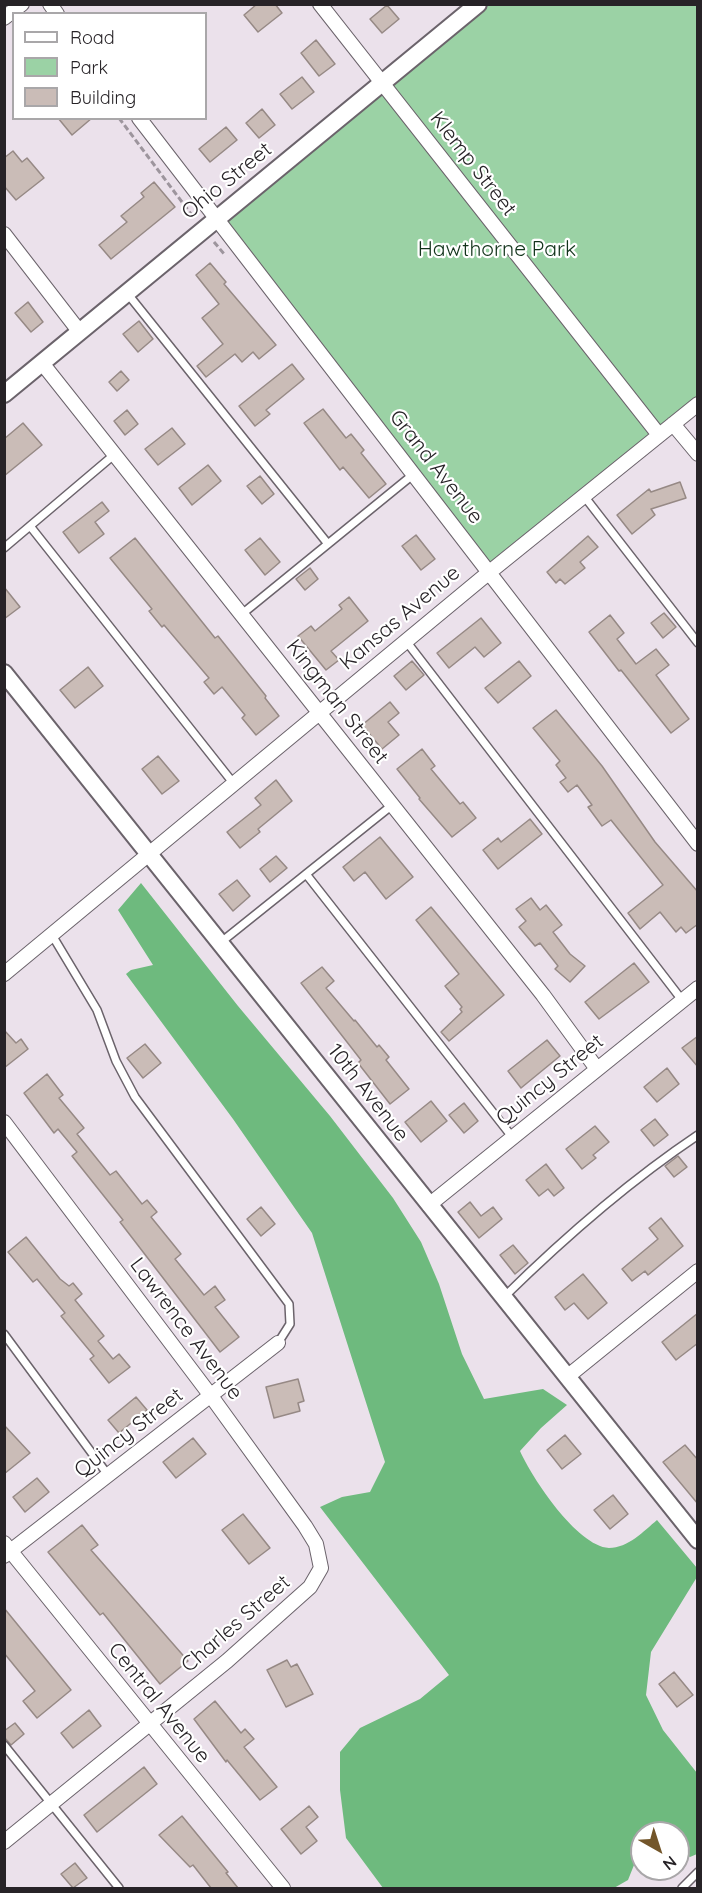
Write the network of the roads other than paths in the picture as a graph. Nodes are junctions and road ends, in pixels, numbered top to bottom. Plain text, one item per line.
1 (22, 4) edge
2 (320, 4) edge
3 (478, 4) edge
4 (4, 18) edge
5 (383, 83) junction
6 (141, 120) edge
7 (217, 217) junction
8 (6, 238) edge
9 (126, 292) junction
10 (79, 331) junction
11 (42, 363) junction
12 (4, 394) edge
13 (698, 404) edge
14 (673, 424) junction
15 (659, 435) junction
16 (116, 453) junction
17 (698, 454) edge
18 (415, 473) junction
19 (584, 496) junction
20 (30, 526) junction
21 (328, 544) junction
22 (4, 548) edge
23 (490, 572) junction
24 (242, 614) junction
25 (406, 641) junction
26 (698, 643) edge
27 (4, 673) edge
28 (319, 713) junction
29 (234, 784) junction
30 (391, 806) junction
31 (698, 844) edge
32 (150, 854) junction
33 (306, 874) junction
34 (52, 935) junction
35 (220, 942) junction
36 (4, 974) edge
37 (698, 988) edge
38 (682, 1000) junction
39 (597, 1069) junction
40 (4, 1122) edge
41 (698, 1135) edge
42 (513, 1137) junction
43 (429, 1205) junction
44 (698, 1271) edge
45 (503, 1298) junction
46 (4, 1334) edge
47 (278, 1343) joint
48 (567, 1377) junction
49 (211, 1396) junction
50 (108, 1475) junction
51 (698, 1540) edge
52 (7, 1550) edge
53 (321, 1568) joint
54 (149, 1726) junction
55 (4, 1745) edge
56 (53, 1803) junction
57 (4, 1842) edge
58 (698, 1872) edge
59 (119, 1888) edge
60 (284, 1888) edge
61 (682, 1888) edge

1 - 4 street
2 - 5 street, Klemp Street
3 - 5 street, Ohio Street
5 - 7 street, Ohio Street
5 - 15 street, Klemp Street
6 - 7 street, Grand Avenue
7 - 9 street, Ohio Street
7 - 18 street, Grand Avenue
8 - 10 street
9 - 10 street, Ohio Street
9 - 21 lane
10 - 11 street, Ohio Street
11 - 12 street, Ohio Street
11 - 16 street, Kingman Street
13 - 14 street
14 - 15 street, Kansas Avenue
14 - 17 street
15 - 19 street, Kansas Avenue
16 - 20 lane
16 - 24 street, Kingman Street
18 - 21 lane
18 - 23 street, Grand Avenue
19 - 23 street, Kansas Avenue
19 - 26 lane
20 - 22 lane
20 - 29 lane
21 - 24 lane
23 - 25 street, Kansas Avenue
23 - 31 street, Grand Avenue
24 - 28 street, Kingman Street
25 - 28 street, Kansas Avenue
25 - 38 lane
27 - 32 street, 10th Avenue
28 - 29 street, Kansas Avenue
28 - 30 street, Kingman Street
29 - 32 street, Kansas Avenue
30 - 33 lane
30 - 39 street, Kingman Street
32 - 34 street, Kansas Avenue
32 - 35 street, 10th Avenue
33 - 35 lane
33 - 42 lane
34 - 36 street, Kansas Avenue
34 - 47 lane
35 - 43 street, 10th Avenue
37 - 38 street, Quincy Street
38 - 39 street, Quincy Street
39 - 42 street, Quincy Street
40 - 49 street, Lawrence Avenue
41 - 45 lane
42 - 43 street, Quincy Street
43 - 45 street, 10th Avenue
44 - 48 street
45 - 48 street, 10th Avenue
46 - 50 lane
47 - 49 street, Quincy Street
48 - 51 street, 10th Avenue
49 - 50 street, Quincy Street
49 - 53 street, Lawrence Avenue
50 - 52 street, Quincy Street
52 - 54 street, Central Avenue
53 - 54 street, Charles Street
54 - 56 street, Charles Street
54 - 60 street, Central Avenue
55 - 56 lane
56 - 57 street, Charles Street
56 - 59 lane
58 - 61 lane

